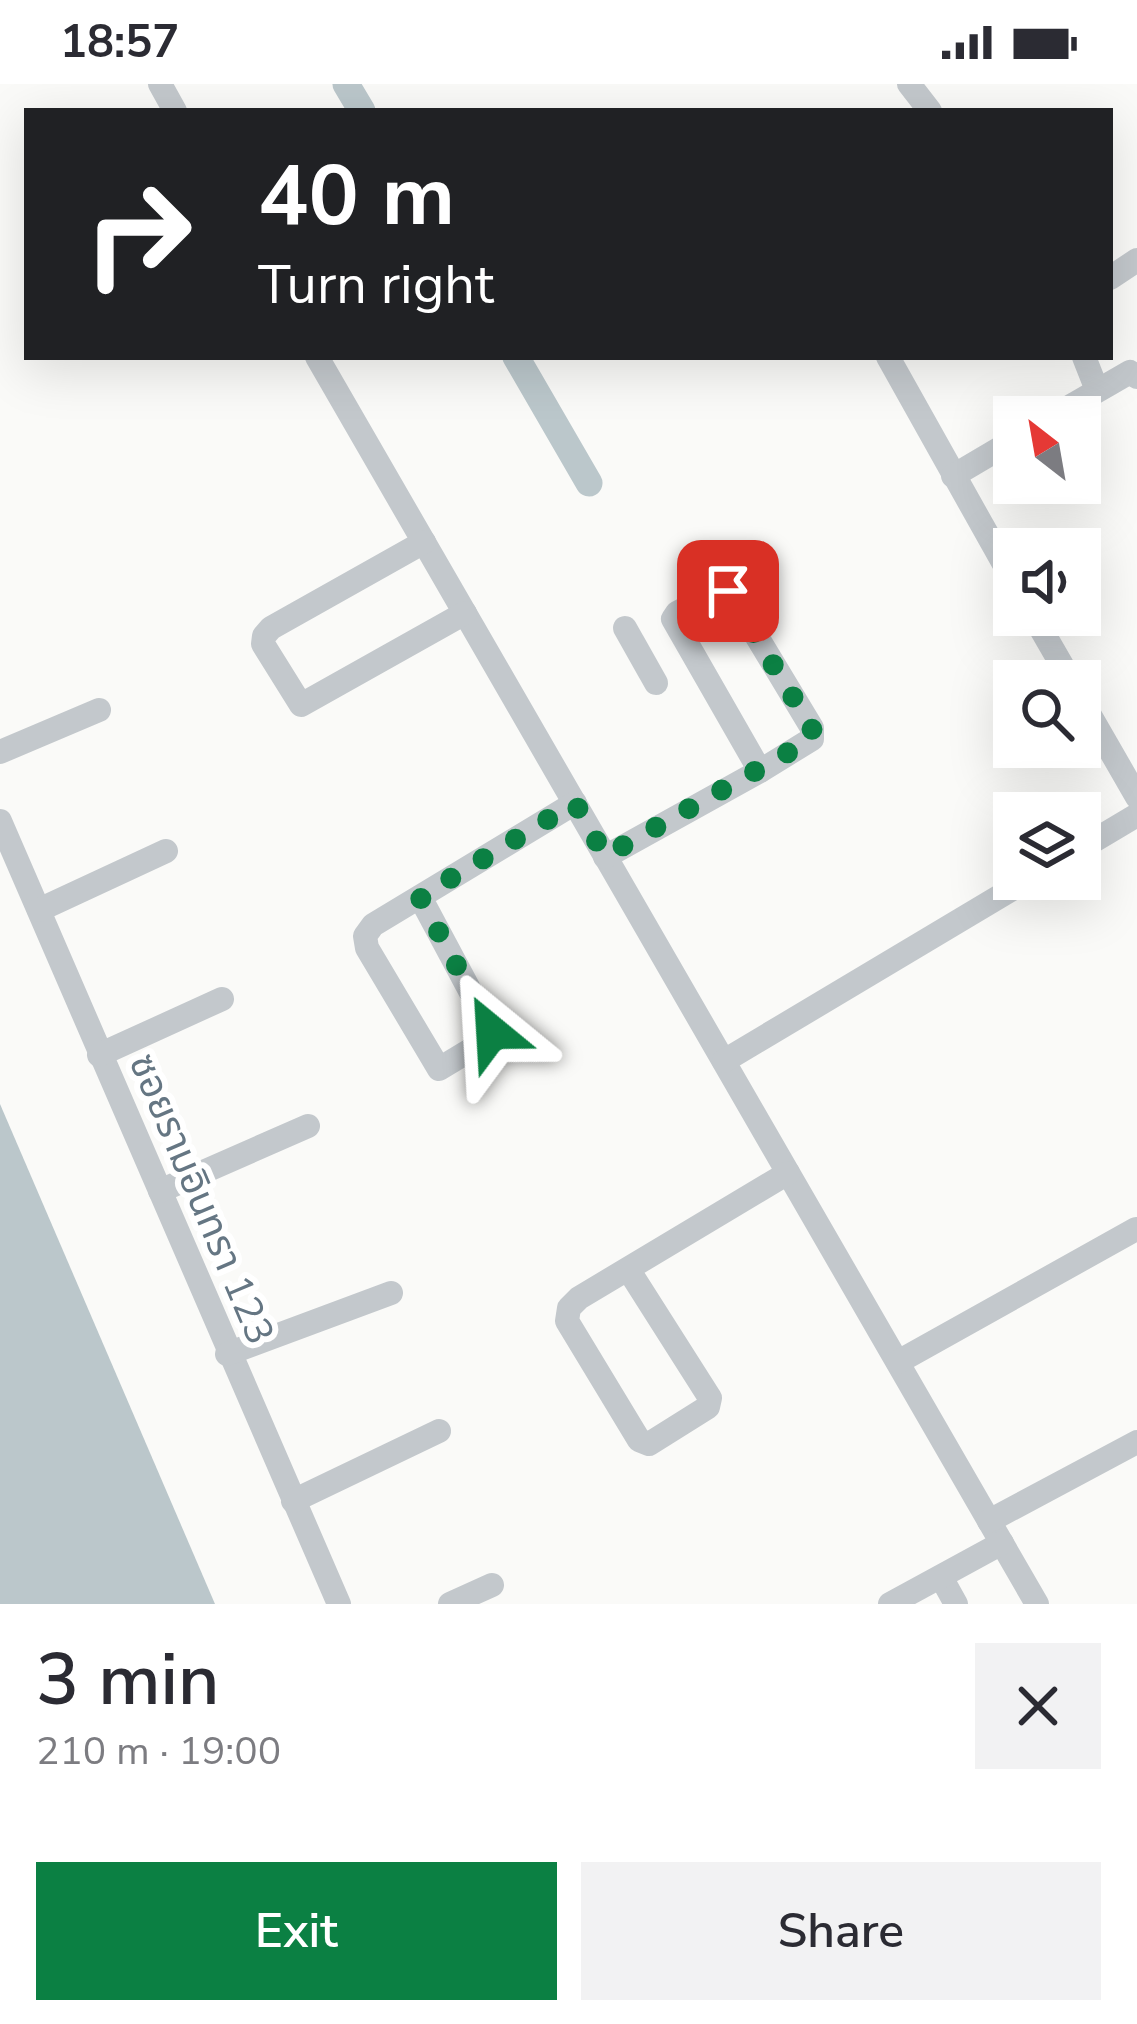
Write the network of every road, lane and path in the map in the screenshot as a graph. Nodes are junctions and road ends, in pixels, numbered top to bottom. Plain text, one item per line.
1 (909, 84) edge
2 (928, 108) edge
3 (319, 360) edge
4 (890, 360) edge
5 (1085, 360) edge
6 (1137, 377) edge
7 (1097, 390) junction
8 (1087, 396) edge
9 (993, 452) edge
10 (953, 476) junction
11 (424, 542) junction
12 (993, 546) edge
13 (465, 613) junction
14 (675, 627) junction
15 (656, 683) dead end
16 (99, 710) dead end
17 (1101, 734) edge
18 (0, 752) edge
19 (760, 771) junction
20 (1137, 797) edge
21 (575, 803) junction
22 (1137, 815) edge
23 (0, 821) edge
24 (1101, 836) edge
25 (166, 851) dead end
26 (605, 856) junction
27 (420, 897) junction
28 (994, 900) edge
29 (39, 910) junction
30 (222, 999) dead end
31 (99, 1055) junction
32 (724, 1061) junction
33 (308, 1126) dead end
34 (788, 1173) junction
35 (160, 1191) junction
36 (1136, 1228) edge
37 (628, 1269) junction
38 (391, 1294) dead end
39 (227, 1354) junction
40 (898, 1362) junction
41 (439, 1430) dead end
42 (1137, 1442) edge
43 (293, 1501) junction
44 (989, 1521) junction
45 (1002, 1544) junction
46 (941, 1576) junction
47 (492, 1585) dead end
48 (339, 1604) edge
49 (450, 1604) edge
50 (890, 1604) edge
51 (956, 1604) edge
52 (1037, 1604) edge

1 - 2 street
3 - 11 street
4 - 10 street
5 - 7 street
6 - 7 street
7 - 8 street
9 - 10 street
10 - 12 street
11 - 13 street
11 - 13 street
13 - 21 street
14 - 15 street
14 - 19 street
14 - 19 street
16 - 18 street
17 - 20 street
19 - 26 street
21 - 26 street
21 - 27 street
22 - 24 street
23 - 29 street, ซอยรามอินทรา 123
25 - 29 street
26 - 32 street
27 - 27 street
28 - 32 street
29 - 31 street, ซอยรามอินทรา 123
30 - 31 street
31 - 35 street, ซอยรามอินทรา 123
32 - 34 street
33 - 35 street
34 - 37 street
34 - 40 street
35 - 39 street, ซอยรามอินทรา 123
36 - 40 street
37 - 37 street
38 - 39 street
39 - 43 street, ซอยรามอินทรา 123
40 - 44 street
41 - 43 street
42 - 44 street
43 - 48 street, ซอยรามอินทรา 123
44 - 45 street
45 - 46 street
45 - 52 street
46 - 50 street
46 - 51 street
47 - 49 street

